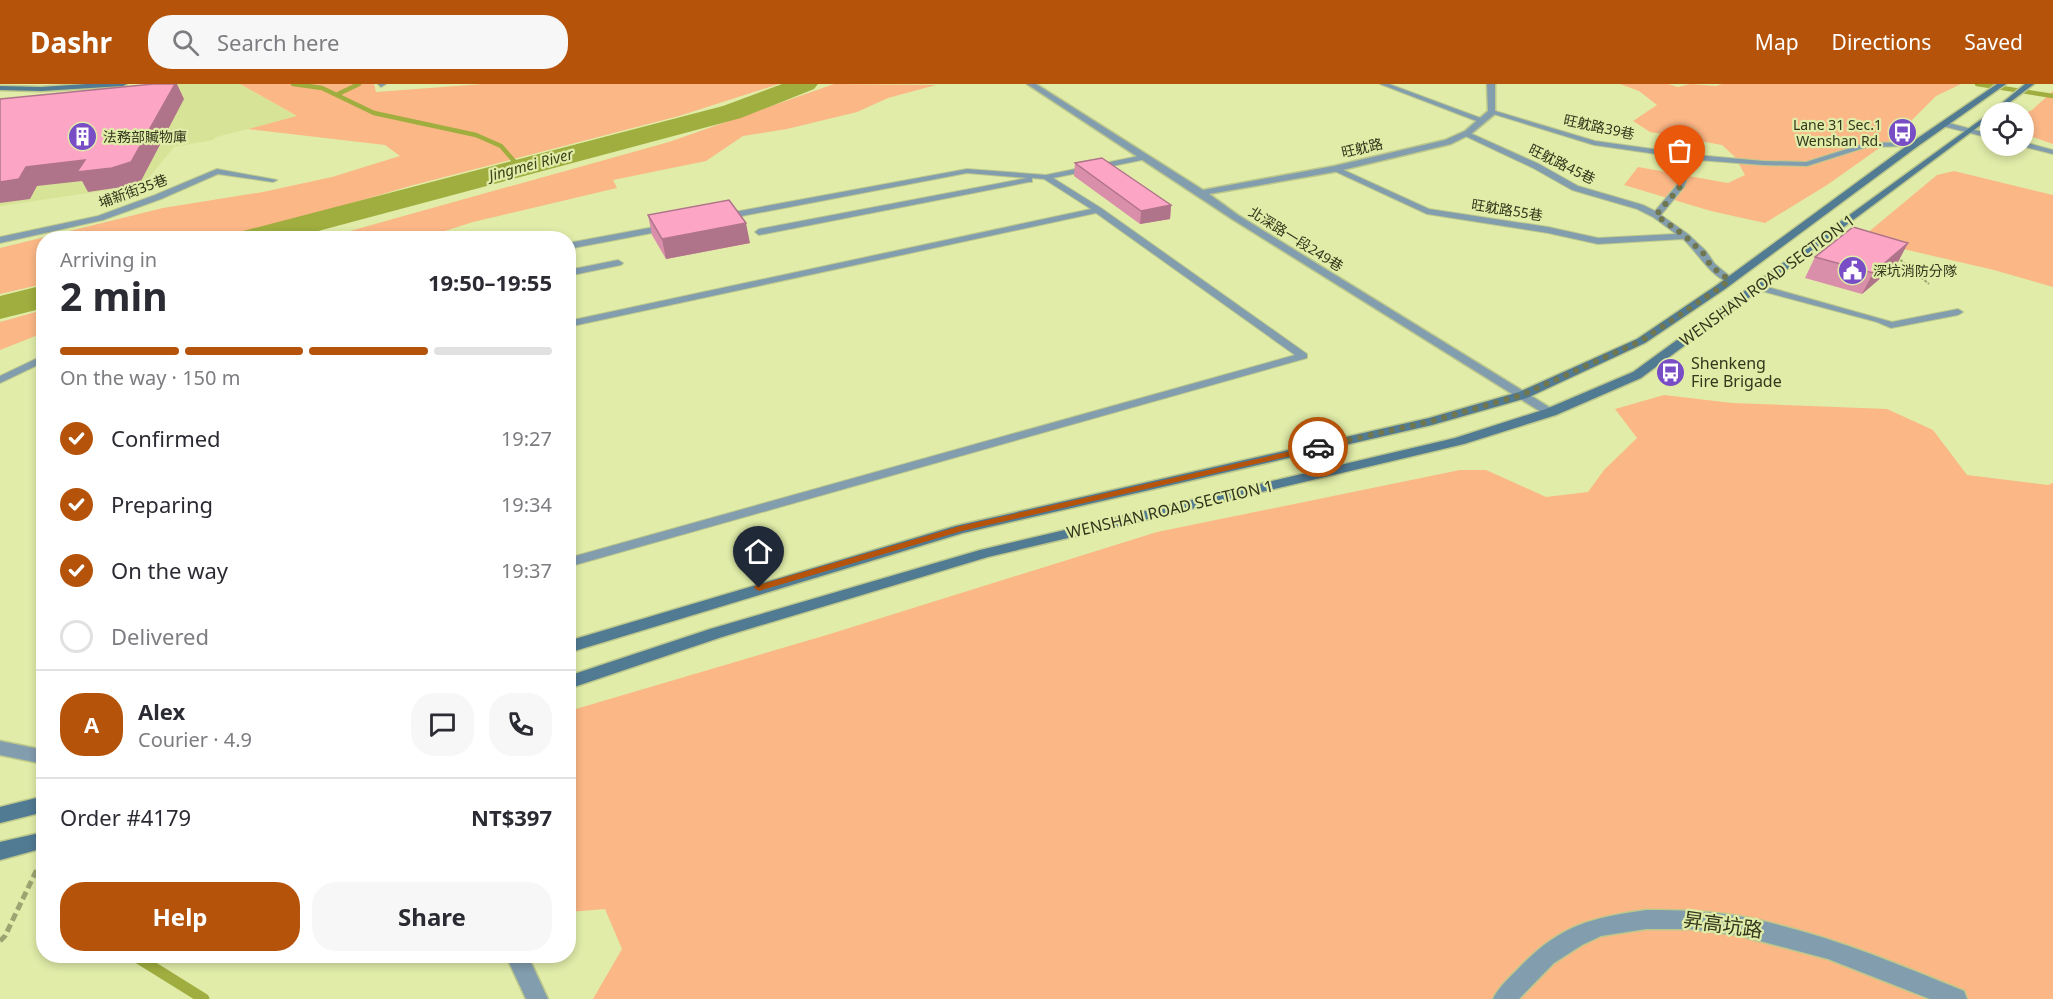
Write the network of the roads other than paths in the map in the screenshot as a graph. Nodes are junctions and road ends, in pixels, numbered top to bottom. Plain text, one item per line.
1 (123, 84) edge
2 (1031, 84) edge
3 (1383, 84) edge
4 (1491, 84) edge
5 (2002, 84) edge
6 (2031, 84) edge
7 (0, 87) edge
8 (2007, 102) edge
9 (1492, 112) junction
10 (1482, 120) junction
11 (1980, 122) edge
12 (1945, 124) junction
13 (1968, 130) junction
14 (1980, 133) edge
15 (1467, 135) junction
16 (1916, 144) junction
17 (2034, 147) edge
18 (2053, 152) edge
19 (1144, 157) junction
20 (1696, 157) junction
21 (1334, 169) junction
22 (1046, 177) junction
23 (273, 180) dead end
24 (1201, 193) junction
25 (1098, 210) junction
26 (1656, 215) junction
27 (709, 220) edge
28 (686, 224) edge
29 (41, 231) edge
30 (36, 232) edge
31 (759, 232) dead end
32 (1685, 236) junction
33 (0, 240) edge
34 (576, 245) edge
35 (618, 263) dead end
36 (576, 271) edge
37 (1729, 280) junction
38 (1757, 287) junction
39 (1958, 312) dead end
40 (576, 322) edge
41 (36, 362) edge
42 (0, 380) edge
43 (1522, 395) junction
44 (1551, 412) junction
45 (576, 561) edge
46 (576, 645) edge
47 (576, 680) edge
48 (0, 748) edge
49 (36, 755) edge
50 (36, 806) edge
51 (0, 815) edge
52 (36, 842) edge
53 (0, 851) edge
54 (520, 963) edge
55 (537, 999) edge
56 (1504, 999) edge
57 (1956, 999) edge

1 - 7 main road
2 - 19 street, 北深路一段249巷
3 - 10 lane
4 - 9 street
5 - 12 main road, WENSHAN ROAD SECTION 1
6 - 8 main road, WENSHAN ROAD SECTION 1
9 - 10 street, 旺躭路
9 - 20 lane, 旺躭路39巷
10 - 15 street, 旺躭路
11 - 13 main road, WENSHAN ROAD SECTION 1
12 - 13 lane
12 - 16 main road, WENSHAN ROAD SECTION 1
13 - 14 lane
13 - 38 main road, WENSHAN ROAD SECTION 1
15 - 21 street, 旺躭路
15 - 26 lane, 旺躭路45巷
16 - 20 lane, 旺躭路39巷
16 - 37 main road, WENSHAN ROAD SECTION 1
17 - 18 lane
19 - 22 lane
19 - 24 street, 北深路一段249巷
20 - 26 lane
21 - 24 street, 旺躭路
21 - 32 lane, 旺躭路55巷
22 - 25 lane
22 - 27 lane
22 - 31 lane
23 - 29 lane, 埔新街35巷
24 - 43 street, 北深路一段249巷
25 - 40 lane
25 - 45 lane
26 - 32 lane, 旺躭路45巷
28 - 34 lane
30 - 33 lane, 埔新街35巷
32 - 37 lane, 旺躭路45巷
35 - 36 lane
37 - 43 main road, WENSHAN ROAD SECTION 1
38 - 39 lane
38 - 44 main road, WENSHAN ROAD SECTION 1
41 - 42 lane
43 - 44 street, 北深路一段249巷
43 - 46 main road, WENSHAN ROAD SECTION 1
44 - 47 main road, WENSHAN ROAD SECTION 1
48 - 49 street
50 - 51 main road
52 - 53 main road
54 - 55 street
56 - 57 street, 昇高坑路

